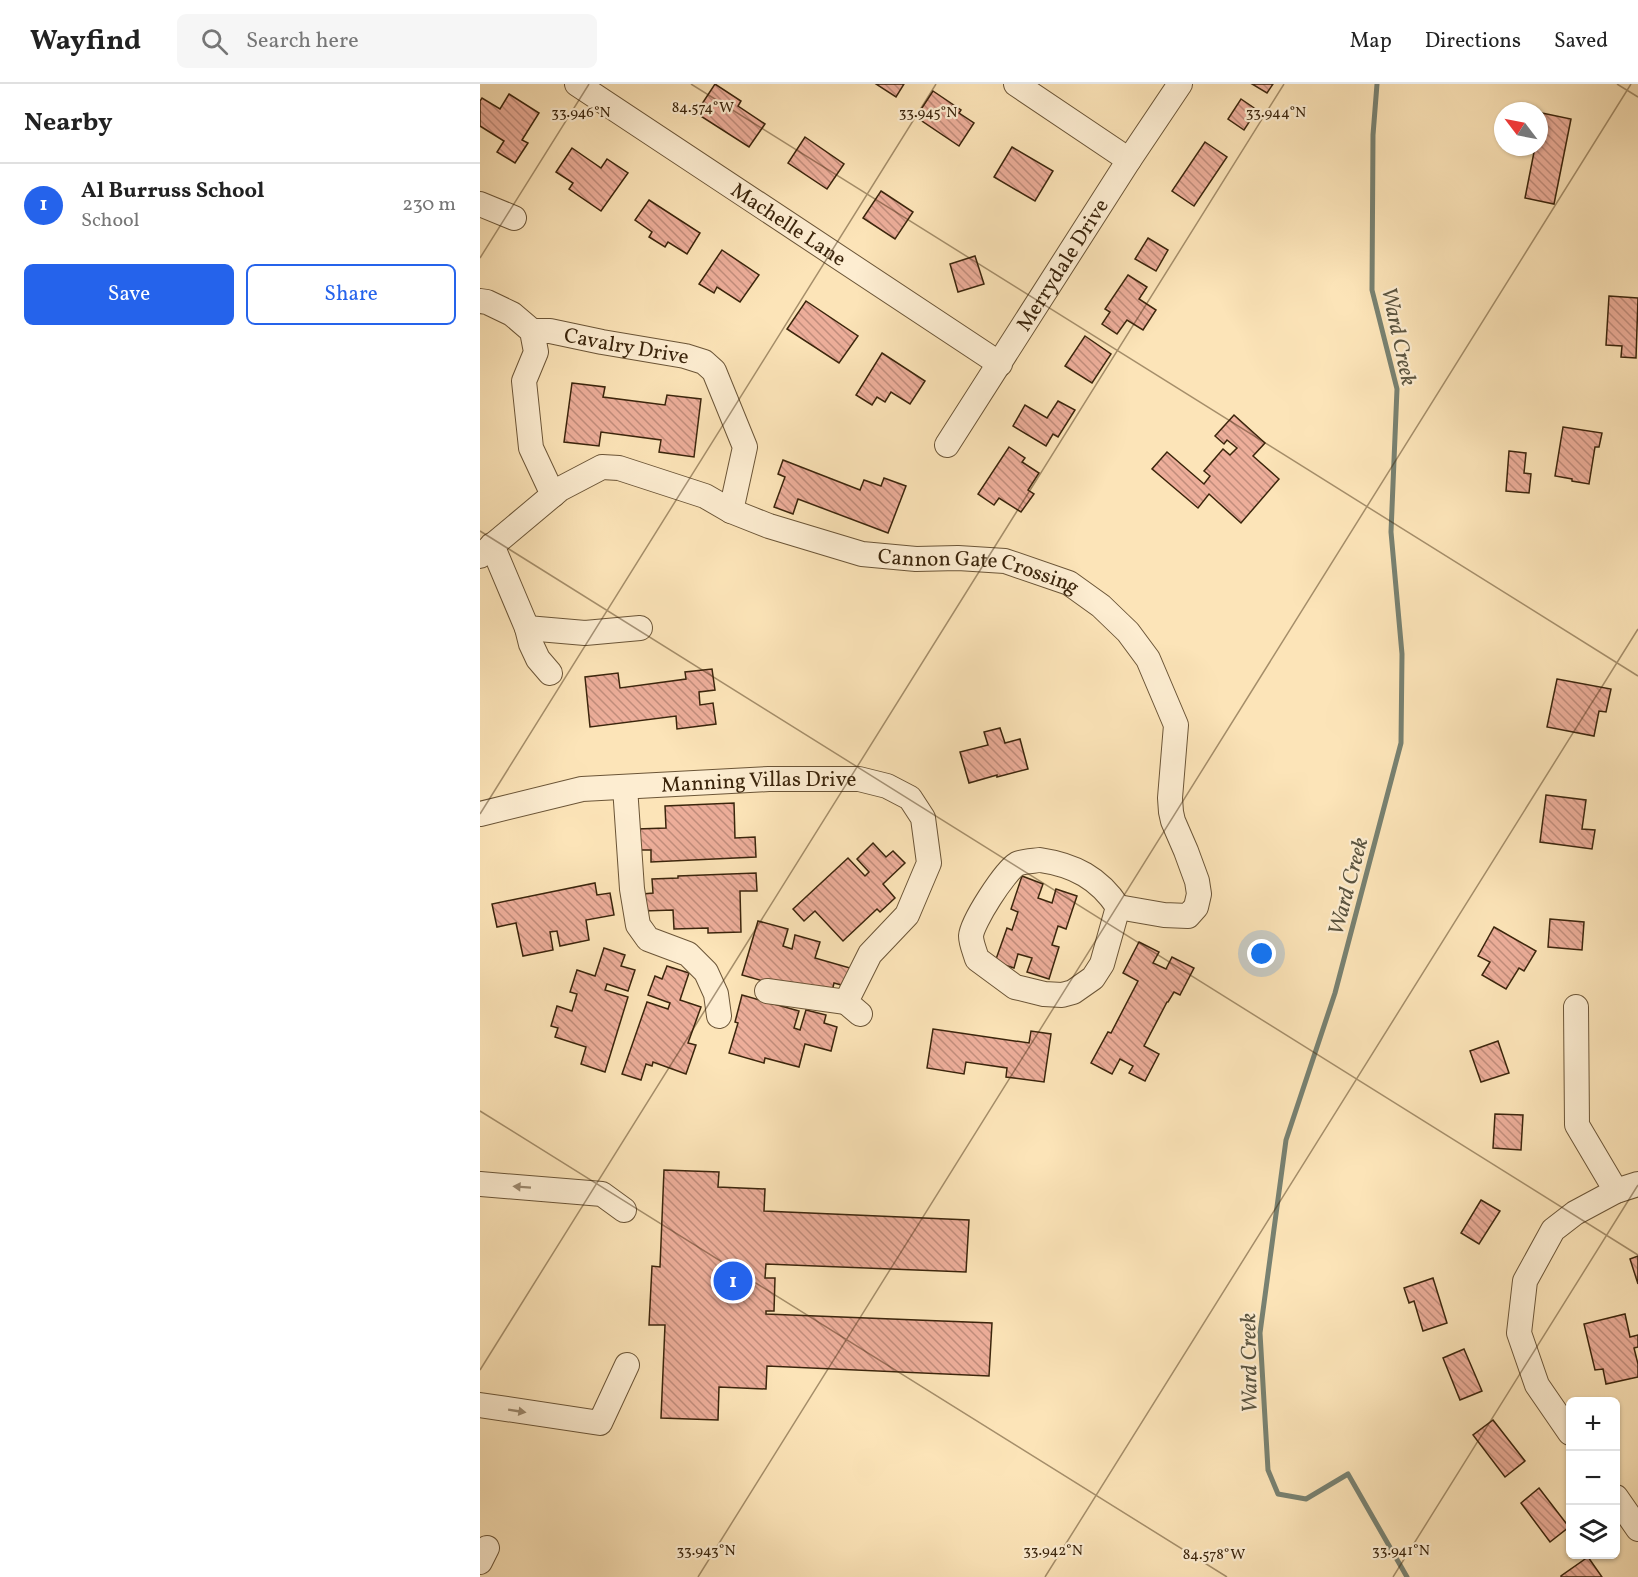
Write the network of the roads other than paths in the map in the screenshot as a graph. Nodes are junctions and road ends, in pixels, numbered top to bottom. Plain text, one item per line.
1 (578, 84) edge
2 (1016, 84) edge
3 (1180, 84) edge
4 (1129, 160) junction
5 (480, 204) edge
6 (514, 218) dead end
7 (480, 301) edge
8 (532, 331) junction
9 (1000, 364) junction
10 (947, 445) dead end
11 (553, 495) junction
12 (731, 511) junction
13 (486, 550) edge
14 (527, 628) junction
15 (640, 628) dead end
16 (550, 673) dead end
17 (625, 787) junction
18 (480, 814) edge
19 (1118, 907) junction
20 (767, 991) dead end
21 (1576, 1007) dead end
22 (719, 1016) dead end
23 (480, 1184) edge
24 (1627, 1188) edge
25 (624, 1210) dead end
26 (627, 1365) dead end
27 (480, 1405) edge
28 (1566, 1426) edge
29 (1620, 1503) edge
30 (1638, 1529) edge

1 - 9 street, Machelle Lane
2 - 4 street
3 - 4 street, Merrydale Drive
4 - 9 street, Merrydale Drive
5 - 6 street
7 - 8 street
8 - 11 street
8 - 12 street, Cavalry Drive
9 - 10 street, Merrydale Drive
11 - 12 street, Cannon Gate Crossing
11 - 13 street, Cannon Gate Crossing
12 - 19 street, Cannon Gate Crossing
13 - 14 street
14 - 15 street
14 - 16 street
17 - 18 street, Manning Villas Drive
17 - 20 street, Manning Villas Drive
17 - 22 street
19 - 19 street
21 - 24 street
25 -> 23 street
24 - 28 street
27 -> 26 street
29 - 30 street

